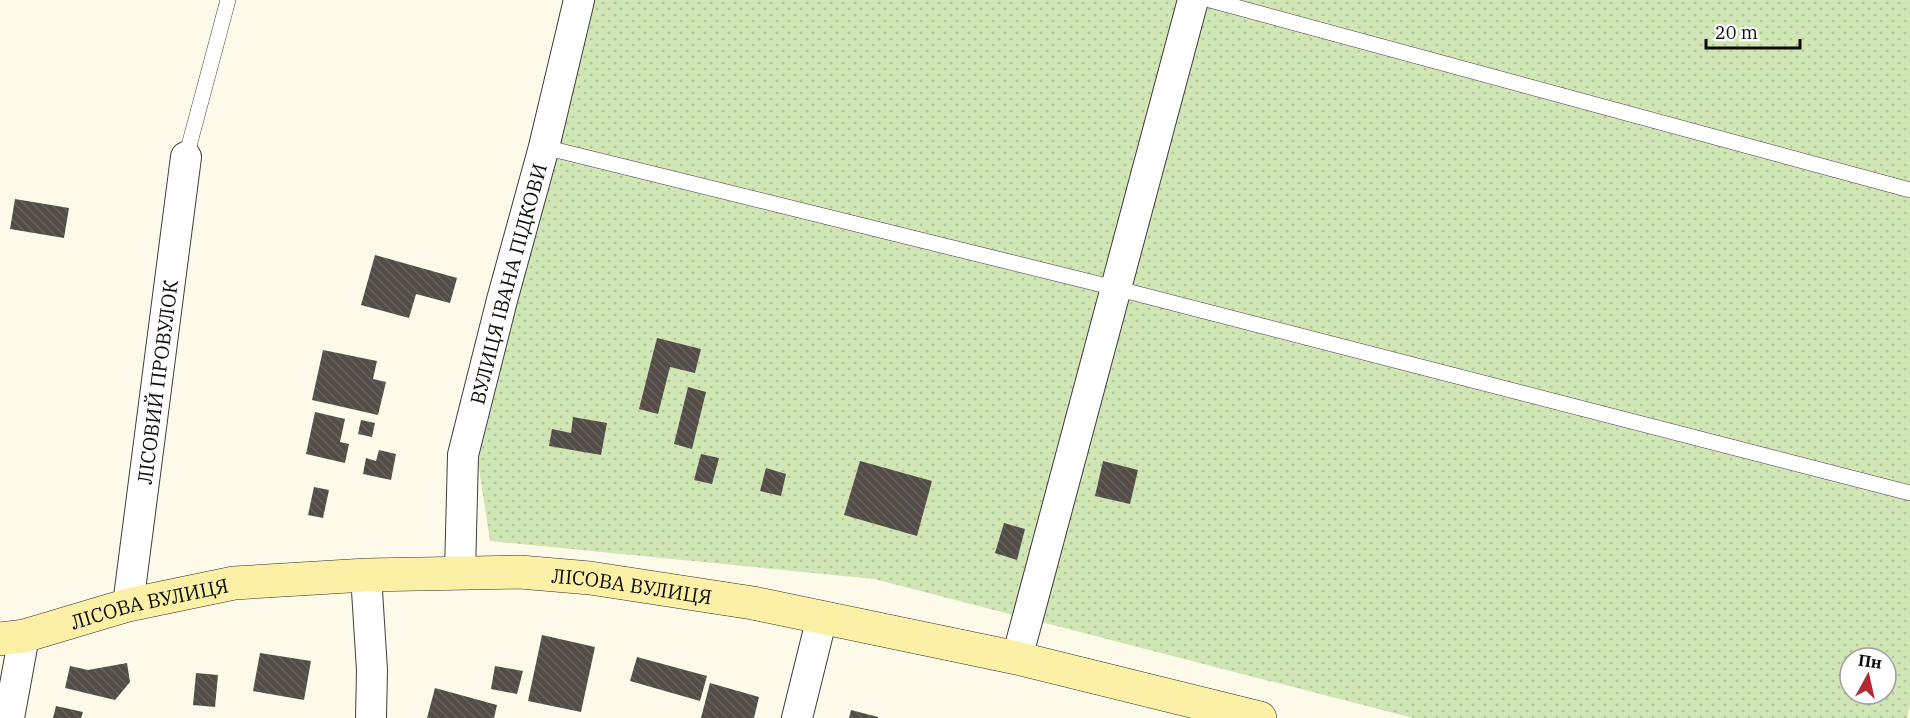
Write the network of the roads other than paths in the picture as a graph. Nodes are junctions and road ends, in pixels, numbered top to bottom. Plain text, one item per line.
1 (228, 0) edge
2 (579, 0) edge
3 (1193, 0) edge
4 (1210, 0) edge
5 (544, 147) junction
6 (186, 157) joint
7 (1910, 190) edge
8 (1115, 288) junction
9 (1910, 493) edge
10 (460, 572) junction
11 (366, 575) junction
12 (128, 605) junction
13 (822, 617) junction
14 (12, 637) edge
15 (1017, 658) junction
16 (1180, 708) edge
17 (9, 718) edge
18 (371, 718) edge
19 (796, 718) edge
20 (1260, 718) edge

1 - 6 lane
2 - 5 street, ВУЛИЦЯ ІВАНА ПІДКОВИ
3 - 8 street
4 - 7 lane
5 - 8 lane
5 - 10 street, ВУЛИЦЯ ІВАНА ПІДКОВИ
6 - 12 street, ЛІСОВИЙ ПРОВУЛОК
8 - 9 lane
8 - 15 street
10 - 11 main road, ЛІСОВА ВУЛИЦЯ
10 - 13 main road, ЛІСОВА ВУЛИЦЯ
11 - 12 main road, ЛІСОВА ВУЛИЦЯ
11 - 18 street
12 - 14 main road, ЛІСОВА ВУЛИЦЯ
13 - 15 main road, ЛІСОВА ВУЛИЦЯ
13 - 19 street
14 - 17 street
15 - 16 main road, ЛІСОВА ВУЛИЦЯ
16 - 20 main road, ЛІСОВА ВУЛИЦЯ

